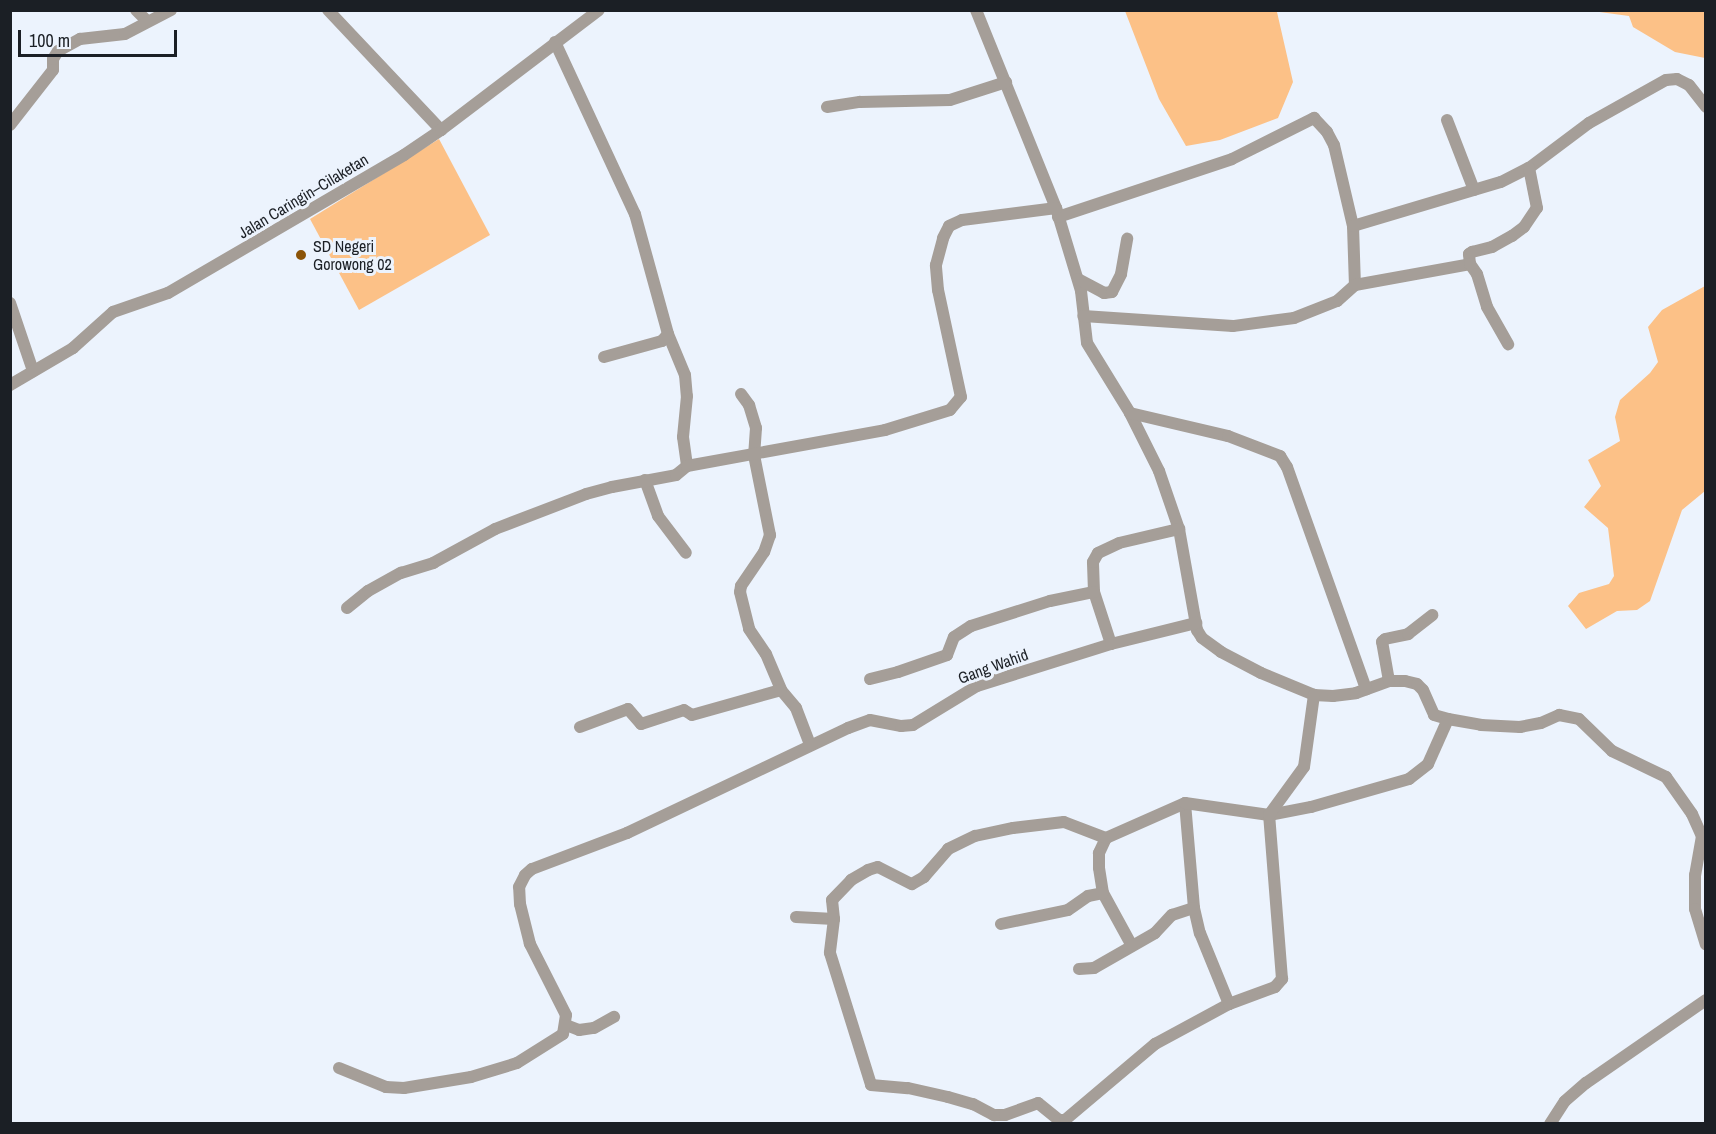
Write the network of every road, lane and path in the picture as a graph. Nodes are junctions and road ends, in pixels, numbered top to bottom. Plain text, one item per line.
1 (136, 10) edge
2 (171, 10) edge
3 (328, 10) edge
4 (599, 10) edge
5 (976, 10) edge
6 (147, 21) junction
7 (555, 42) junction
8 (1006, 82) junction
9 (827, 107) dead end
10 (1706, 107) edge
11 (1447, 120) dead end
12 (10, 125) edge
13 (441, 130) junction
14 (1529, 168) junction
15 (1474, 190) junction
16 (1057, 213) junction
17 (1353, 226) junction
18 (1127, 239) dead end
19 (1470, 264) junction
20 (1078, 279) junction
21 (1354, 285) junction
22 (10, 303) edge
23 (1083, 316) junction
24 (668, 334) junction
25 (1508, 344) dead end
26 (604, 357) dead end
27 (33, 371) junction
28 (10, 385) edge
29 (741, 394) dead end
30 (1130, 413) junction
31 (754, 455) junction
32 (687, 466) junction
33 (645, 480) junction
34 (1179, 529) junction
35 (686, 553) dead end
36 (1094, 592) junction
37 (347, 608) dead end
38 (1432, 615) dead end
39 (1196, 623) junction
40 (1111, 644) junction
41 (870, 679) dead end
42 (1389, 681) junction
43 (1366, 689) junction
44 (781, 690) junction
45 (1314, 695) junction
46 (1448, 719) junction
47 (580, 727) dead end
48 (810, 745) junction
49 (1185, 803) junction
50 (1269, 815) junction
51 (1106, 838) junction
52 (1102, 893) junction
53 (1194, 909) junction
54 (796, 917) dead end
55 (834, 919) junction
56 (1001, 924) dead end
57 (1706, 944) edge
58 (1132, 946) junction
59 (1079, 969) dead end
60 (1706, 1000) edge
61 (1229, 1004) junction
62 (614, 1017) dead end
63 (566, 1025) junction
64 (339, 1068) dead end
65 (994, 1119) edge
66 (1550, 1124) edge

1 - 6 street
2 - 6 street
3 - 13 street
4 - 7 street, Jalan Caringin–Cilaketan
5 - 8 street
6 - 12 street
7 - 13 street, Jalan Caringin–Cilaketan
7 - 24 street
8 - 9 street
8 - 16 street
10 - 14 street
11 - 15 street
13 - 27 street, Jalan Caringin–Cilaketan
14 - 15 street
14 - 19 street
15 - 17 street
16 - 17 street
16 - 20 street
16 - 31 street
17 - 21 street
18 - 20 street
19 - 21 street
19 - 25 street
20 - 23 street
21 - 23 street
22 - 27 street
23 - 30 street
24 - 26 street
24 - 32 street
27 - 28 street, Jalan Caringin–Cilaketan
29 - 31 street
30 - 34 street
30 - 43 street
31 - 32 street
31 - 44 street
32 - 33 street
33 - 35 street
33 - 37 street
34 - 36 street
34 - 39 street
36 - 40 street
36 - 41 street
38 - 42 street
39 - 40 street, Gang Wahid
39 - 45 street
40 - 48 street, Gang Wahid
42 - 43 street
42 - 46 street
43 - 45 street
44 - 47 street
44 - 48 street
45 - 50 street
46 - 50 street
46 - 57 street
48 - 63 street, Gang Wahid
49 - 50 street
49 - 51 street
49 - 53 street
50 - 61 street
51 - 52 street
51 - 55 street
52 - 56 street
52 - 58 street
53 - 58 street
53 - 61 street
54 - 55 street
55 - 65 street
58 - 59 street
60 - 66 street
61 - 65 street
62 - 63 street
63 - 64 street

